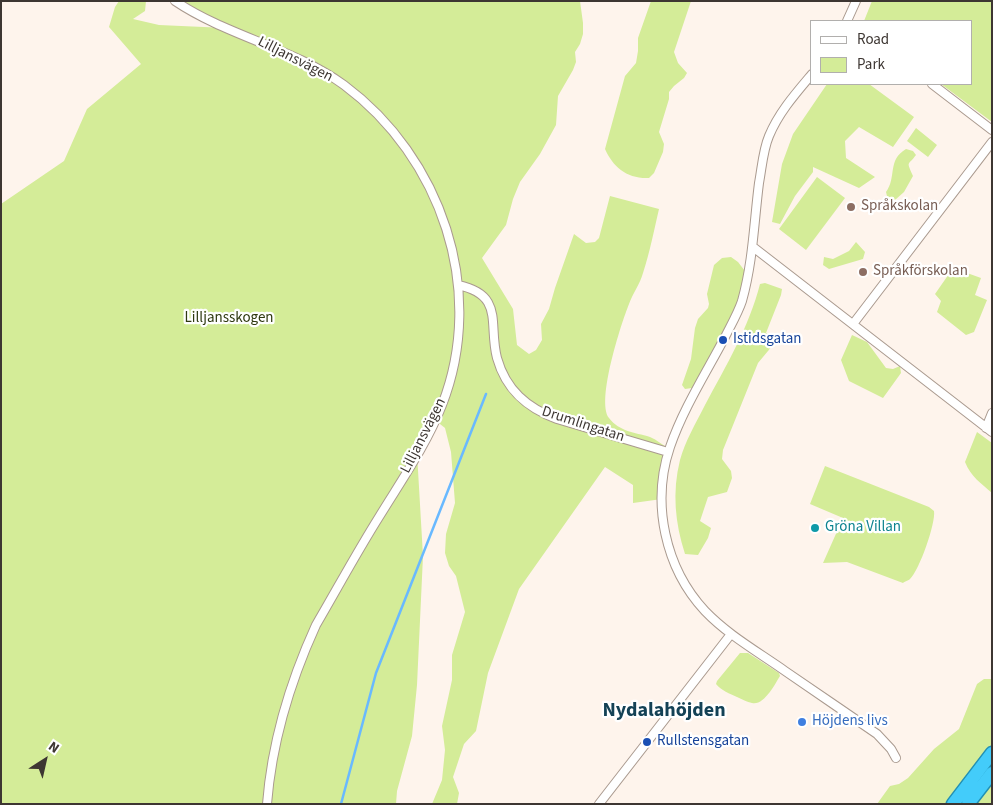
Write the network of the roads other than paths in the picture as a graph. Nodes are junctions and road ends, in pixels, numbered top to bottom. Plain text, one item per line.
1 (175, 1) edge
2 (856, 1) edge
3 (849, 20) edge
4 (810, 76) edge
5 (933, 85) edge
6 (992, 130) edge
7 (992, 142) edge
8 (752, 247) junction
9 (458, 285) junction
10 (853, 324) junction
11 (992, 413) edge
12 (989, 430) edge
13 (668, 452) junction
14 (731, 634) junction
15 (992, 753) edge
16 (896, 758) dead end
17 (992, 773) edge
18 (267, 804) edge
19 (599, 804) edge
20 (953, 804) edge
21 (968, 804) edge

1 - 9 street, Lilljansvägen
2 - 3 street
4 - 8 street
5 - 6 street
7 - 10 street
8 - 10 street
8 - 13 street
9 - 13 street, Drumlingatan
9 - 18 street, Lilljansvägen
10 - 12 street
11 - 12 street
13 - 14 street
14 - 16 street
14 - 19 street
15 - 20 highway
17 - 21 highway

